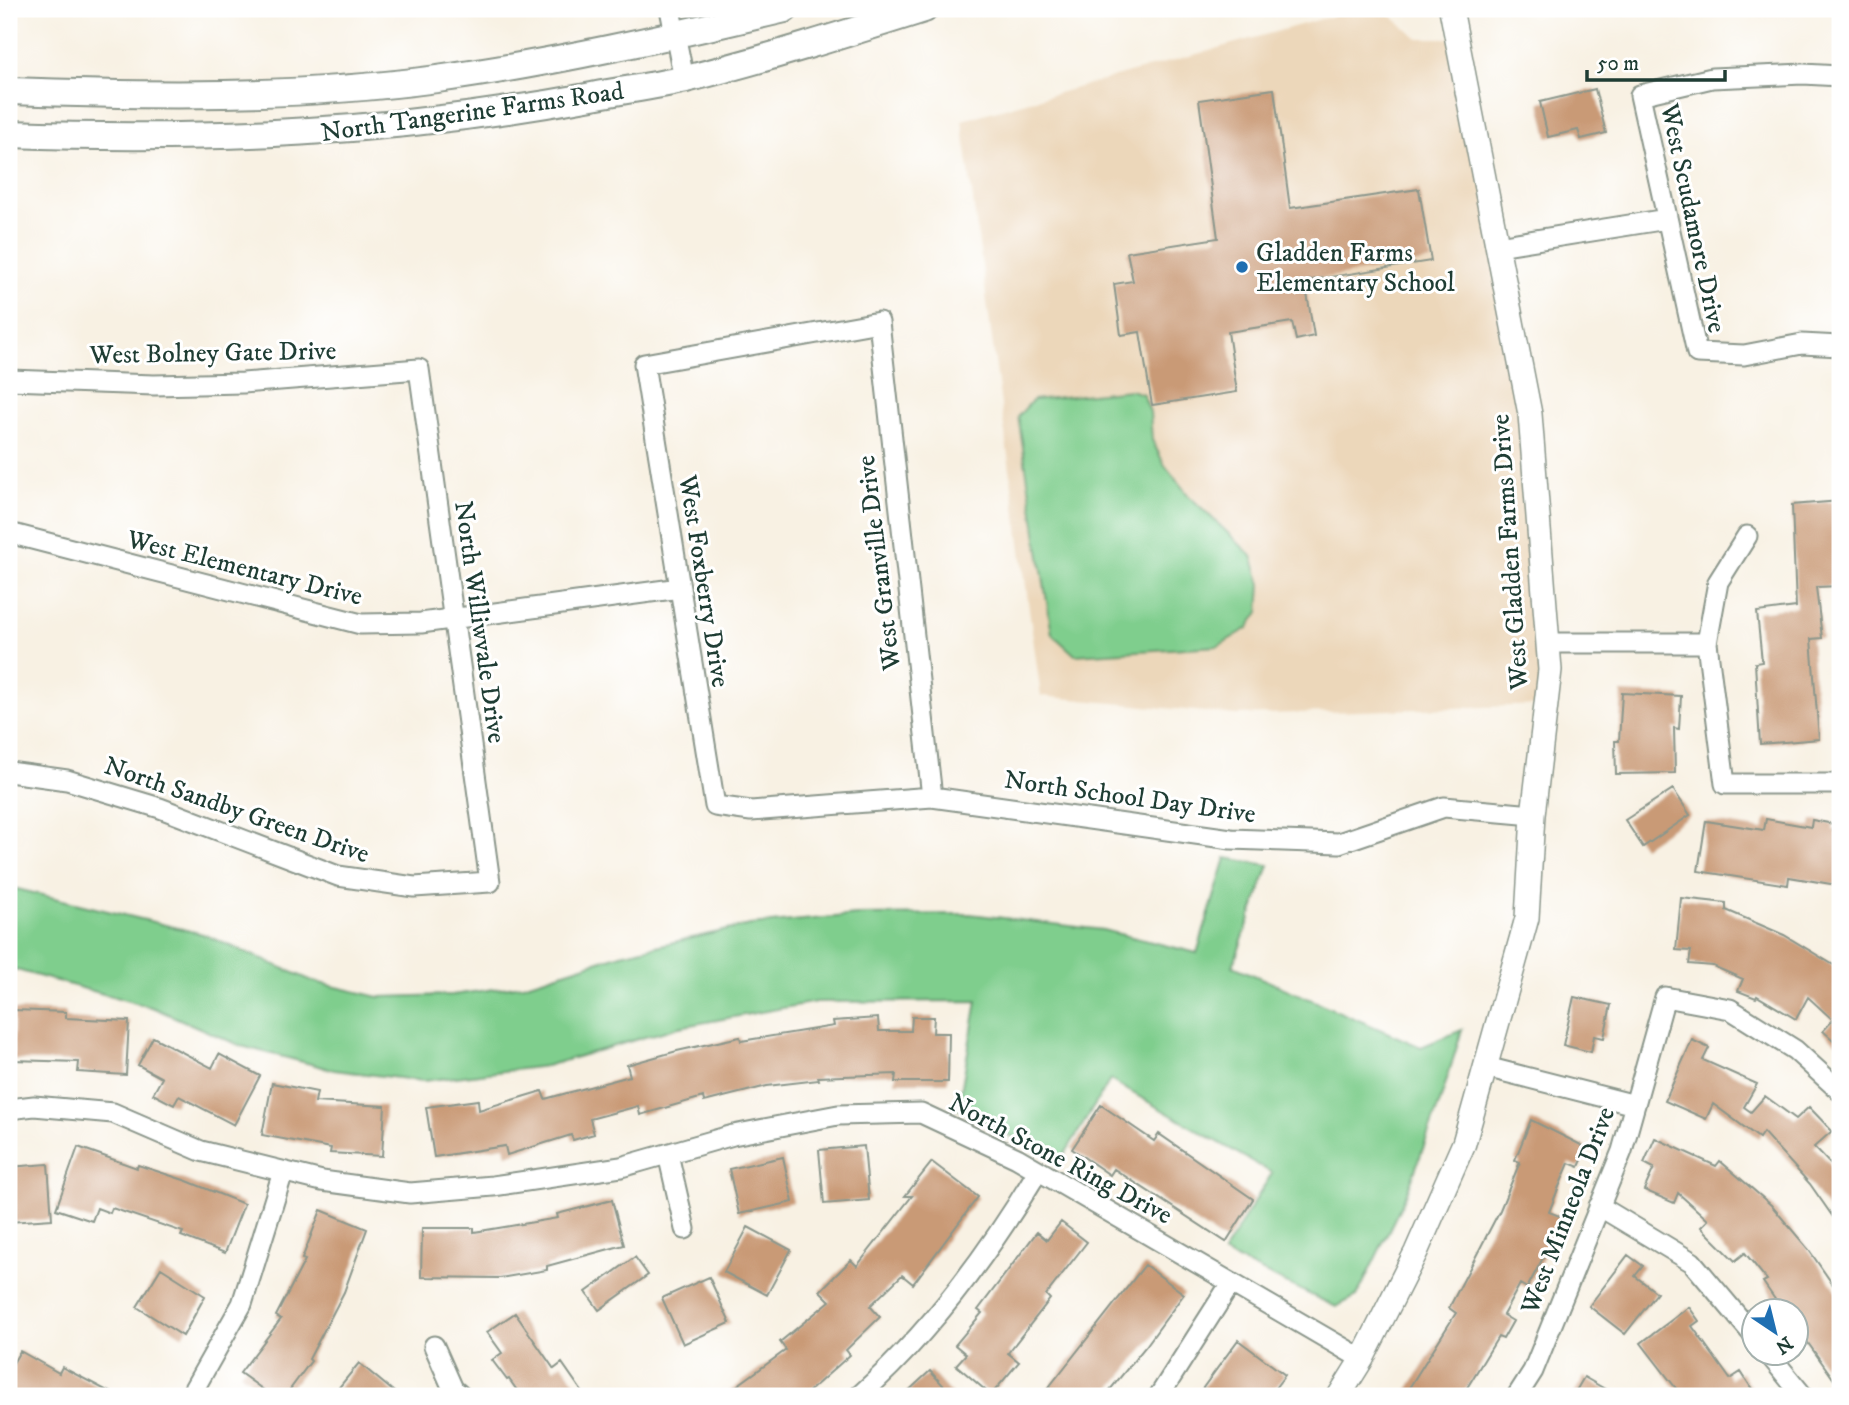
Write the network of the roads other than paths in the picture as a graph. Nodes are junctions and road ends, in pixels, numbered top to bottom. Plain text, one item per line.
1 (670, 9) edge
2 (785, 9) edge
3 (924, 9) edge
4 (1451, 9) edge
5 (676, 34) junction
6 (1840, 76) edge
7 (684, 79) junction
8 (9, 91) edge
9 (9, 134) edge
10 (1667, 219) junction
11 (1498, 246) junction
12 (879, 323) joint
13 (1840, 346) edge
14 (419, 369) joint
15 (9, 380) edge
16 (9, 533) edge
17 (1747, 536) dead end
18 (680, 588) junction
19 (455, 619) junction
20 (1548, 643) junction
21 (1707, 643) junction
22 (9, 772) edge
23 (1840, 784) edge
24 (932, 797) junction
25 (715, 806) joint
26 (1533, 815) junction
27 (490, 882) joint
28 (1486, 1067) junction
29 (1840, 1091) edge
30 (1635, 1105) junction
31 (9, 1109) edge
32 (668, 1154) junction
33 (1038, 1171) junction
34 (283, 1172) junction
35 (1599, 1206) junction
36 (685, 1229) dead end
37 (1231, 1283) junction
38 (1741, 1320) edge
39 (434, 1346) dead end
40 (1362, 1359) junction
41 (1778, 1366) edge
42 (190, 1396) edge
43 (461, 1396) edge
44 (859, 1396) edge
45 (1160, 1396) edge
46 (1339, 1396) edge
47 (1517, 1396) edge
48 (1803, 1396) edge

1 - 5 street
2 - 5 main road, North Tangerine Farms Road
3 - 7 main road, North Tangerine Farms Road
4 - 11 street, West Gladden Farms Drive
5 - 7 street
5 - 8 main road, North Tangerine Farms Road
6 - 10 street, West Scudamore Drive
7 - 9 main road, North Tangerine Farms Road
10 - 11 street
10 - 13 street, West Scudamore Drive
11 - 20 street, West Gladden Farms Drive
12 - 18 street, West Foxberry Drive
12 - 24 street, West Granville Drive
14 - 15 street, West Bolney Gate Drive
14 - 19 street, North Williwvale Drive
16 - 19 street, West Elementary Drive
17 - 21 street
18 - 19 street, West Elementary Drive
18 - 25 street, West Foxberry Drive
19 - 27 street, North Williwvale Drive
20 - 21 street
20 - 26 street, West Gladden Farms Drive
21 - 23 street
22 - 27 street, North Sandby Green Drive
24 - 25 street, North School Day Drive
24 - 26 street, North School Day Drive
26 - 28 street, West Gladden Farms Drive
28 - 30 street
28 - 40 street, West Gladden Farms Drive
29 - 30 street, West Minneola Drive
30 - 35 street, West Minneola Drive
31 - 34 street, North Stone Ring Drive
32 - 33 street, North Stone Ring Drive
32 - 34 street, North Stone Ring Drive
32 - 36 street
33 - 37 street, North Stone Ring Drive
33 - 44 street
34 - 42 street
35 - 38 street
35 - 47 street, West Minneola Drive
37 - 40 street, North Stone Ring Drive
37 - 45 street
39 - 43 street
40 - 46 street, West Gladden Farms Drive
41 - 48 street

